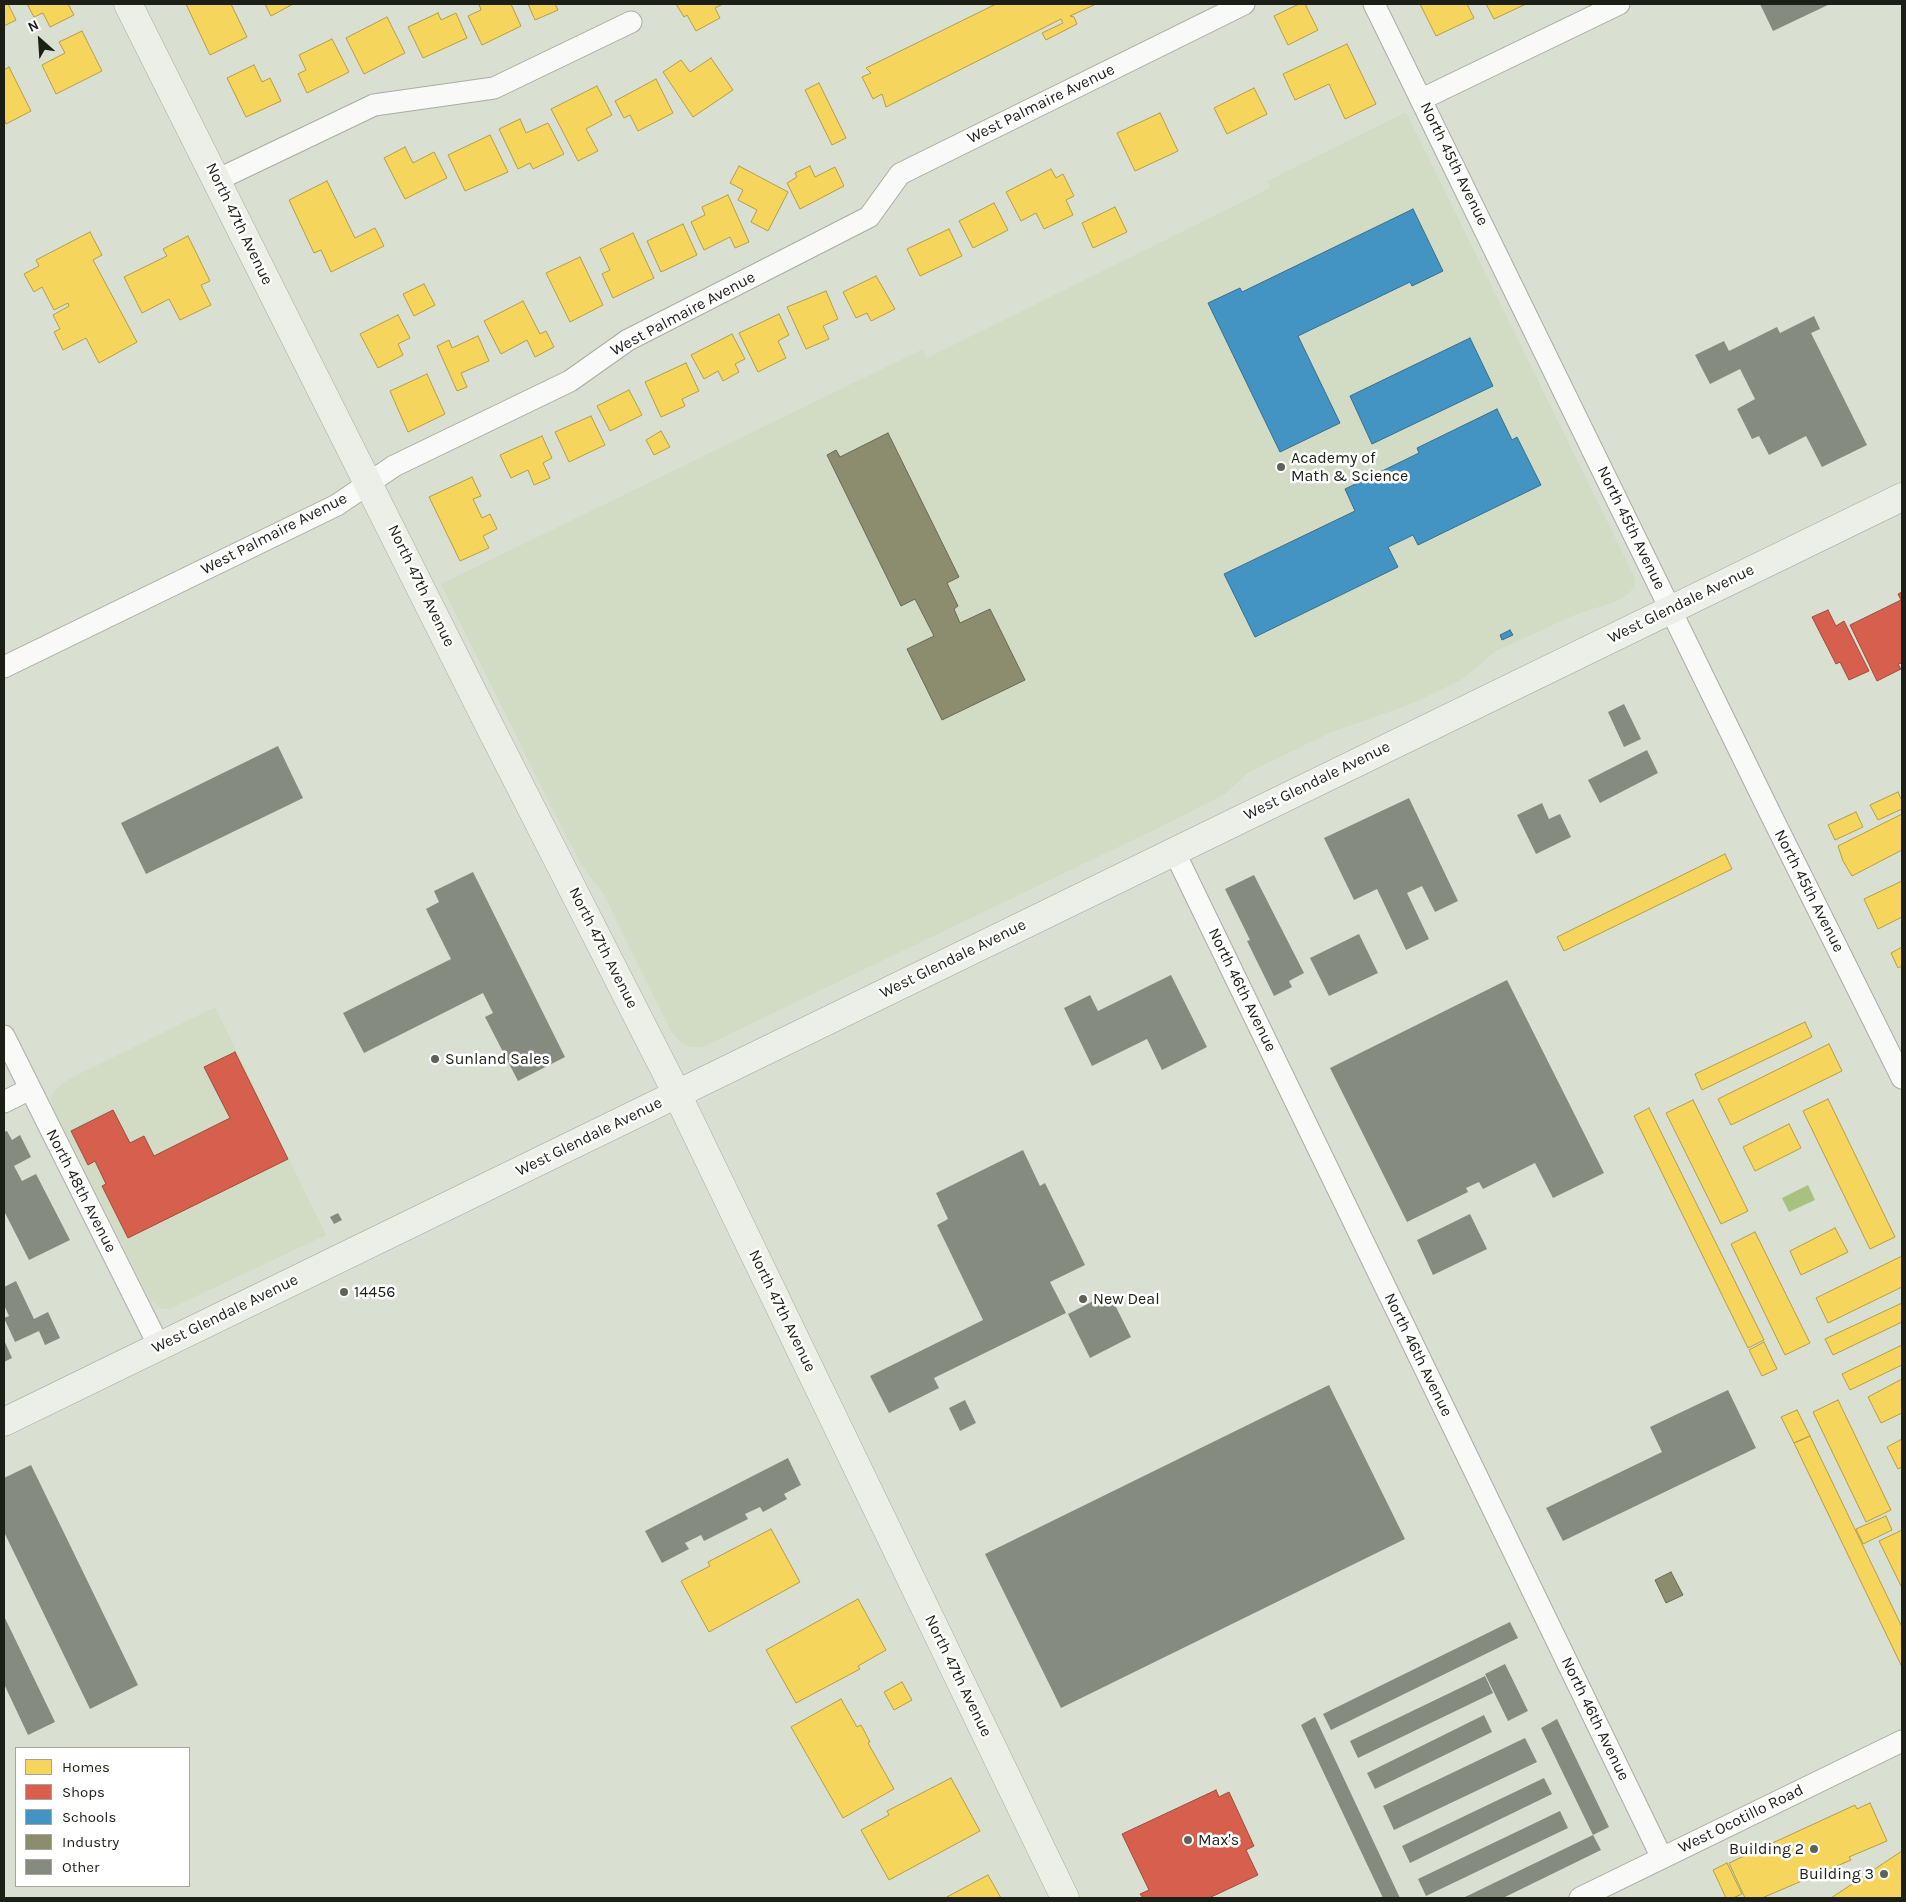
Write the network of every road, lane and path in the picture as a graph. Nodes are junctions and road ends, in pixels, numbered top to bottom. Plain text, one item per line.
1 (128, 4) edge
2 (1244, 4) edge
3 (1374, 4) edge
4 (1619, 4) edge
5 (630, 22) dead end
6 (1422, 99) junction
7 (218, 180) junction
8 (370, 483) junction
9 (1902, 497) edge
10 (1671, 609) junction
11 (4, 667) edge
12 (1174, 851) junction
13 (4, 1036) edge
14 (1902, 1078) edge
15 (30, 1089) junction
16 (677, 1094) junction
17 (4, 1102) edge
18 (159, 1346) junction
19 (4, 1422) edge
20 (1902, 1741) edge
21 (1662, 1858) junction
22 (1065, 1898) edge
23 (1580, 1898) edge

1 - 7 street, North 47th Avenue
2 - 8 street, West Palmaire Avenue
3 - 6 street, North 45th Avenue
4 - 6 street
5 - 7 street
6 - 10 street, North 45th Avenue
7 - 8 street, North 47th Avenue
8 - 11 street, West Palmaire Avenue
8 - 16 street, North 47th Avenue
9 - 10 street, West Glendale Avenue
10 - 12 street, West Glendale Avenue
10 - 14 street, North 45th Avenue
12 - 16 street, West Glendale Avenue
12 - 21 street, North 46th Avenue
13 - 15 street, North 48th Avenue
15 - 17 street
15 - 18 street, North 48th Avenue
16 - 18 street, West Glendale Avenue
16 - 22 street, North 47th Avenue
18 - 19 street, West Glendale Avenue
20 - 21 street, West Ocotillo Road
21 - 23 street, West Ocotillo Road

